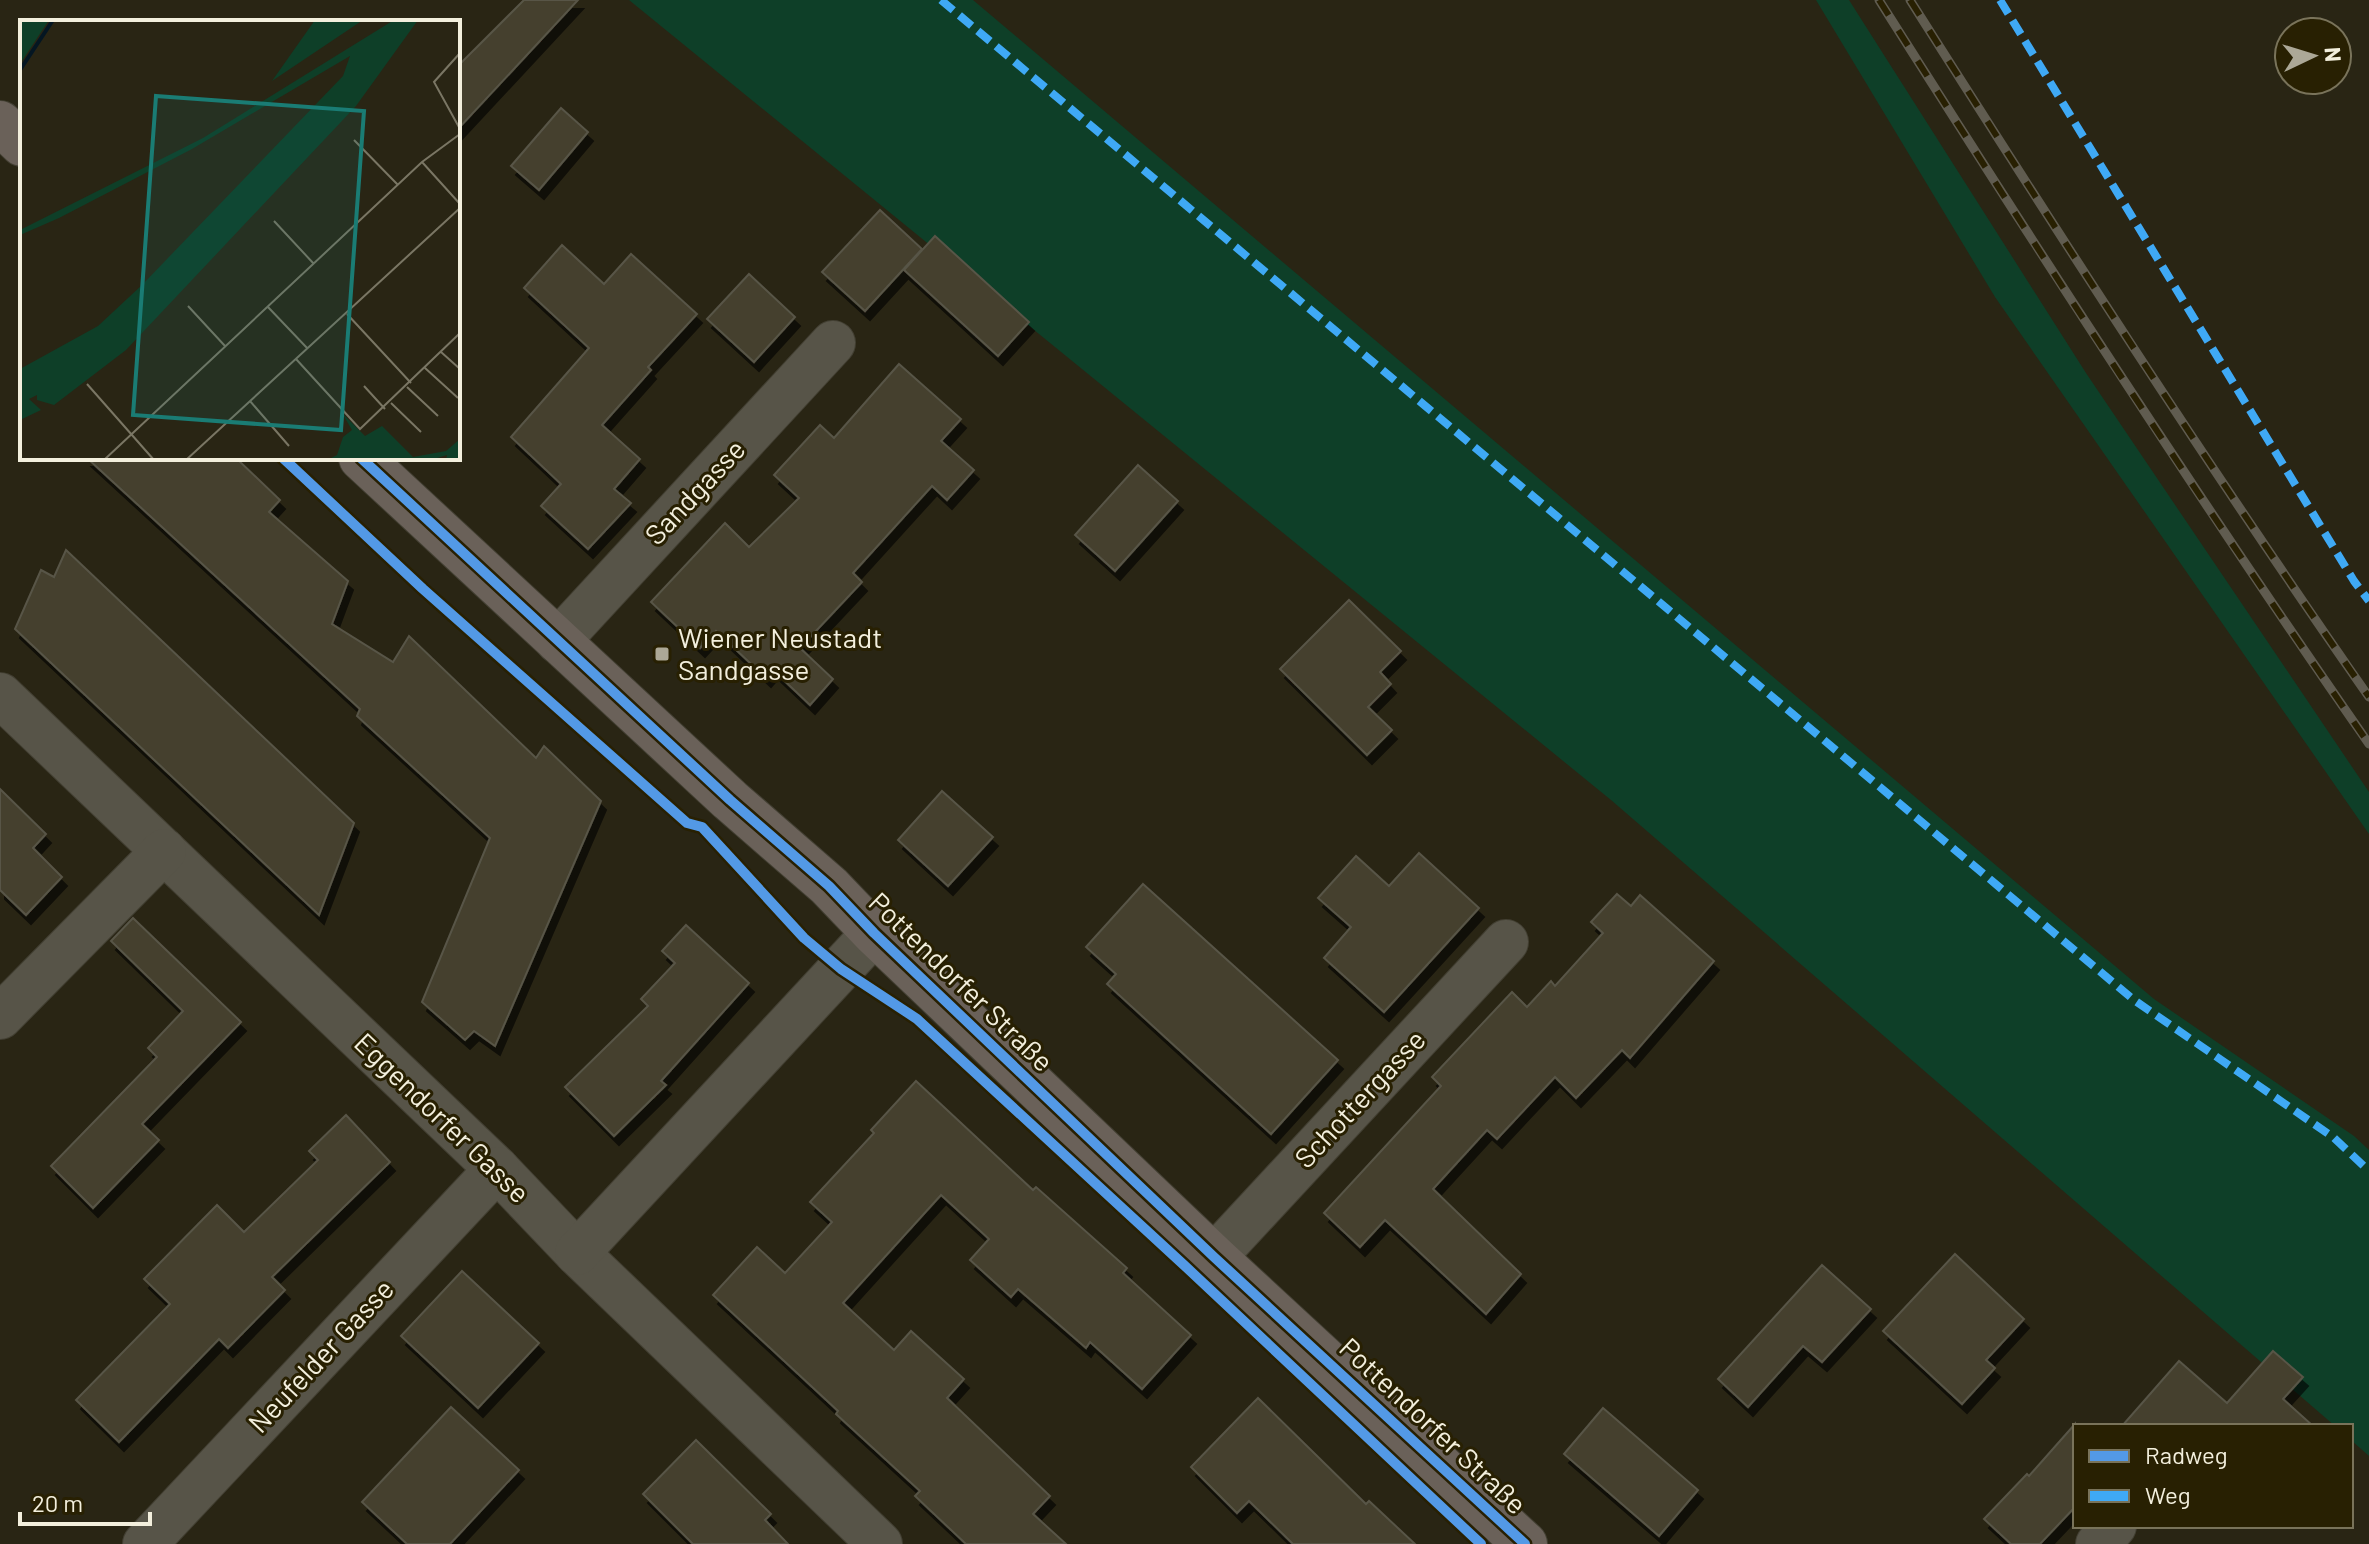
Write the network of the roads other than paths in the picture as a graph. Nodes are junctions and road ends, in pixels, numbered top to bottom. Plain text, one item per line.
1 (0, 123) edge
2 (20, 142) edge
3 (833, 343) dead end
4 (363, 460) edge
5 (558, 641) junction
6 (0, 695) edge
7 (164, 851) junction
8 (874, 933) junction
9 (1506, 942) dead end
10 (0, 1017) edge
11 (497, 1169) junction
12 (577, 1253) junction
13 (1214, 1257) junction
14 (2112, 1528) edge
15 (858, 1537) edge
16 (145, 1544) edge
17 (1525, 1544) edge
18 (2098, 1544) edge

1 - 2 main road
3 - 5 street, Sandgasse
4 - 5 main road, Pottendorfer Straße
5 - 8 main road, Pottendorfer Straße
6 - 7 street, Eggendorfer Gasse
7 - 10 street
7 - 11 street, Eggendorfer Gasse
8 - 12 street
8 - 13 main road, Pottendorfer Straße
9 - 13 street, Schottergasse
11 - 12 street, Eggendorfer Gasse
11 - 16 street, Neufelder Gasse
12 - 15 street, Eggendorfer Gasse
13 - 17 main road, Pottendorfer Straße
14 - 18 street

